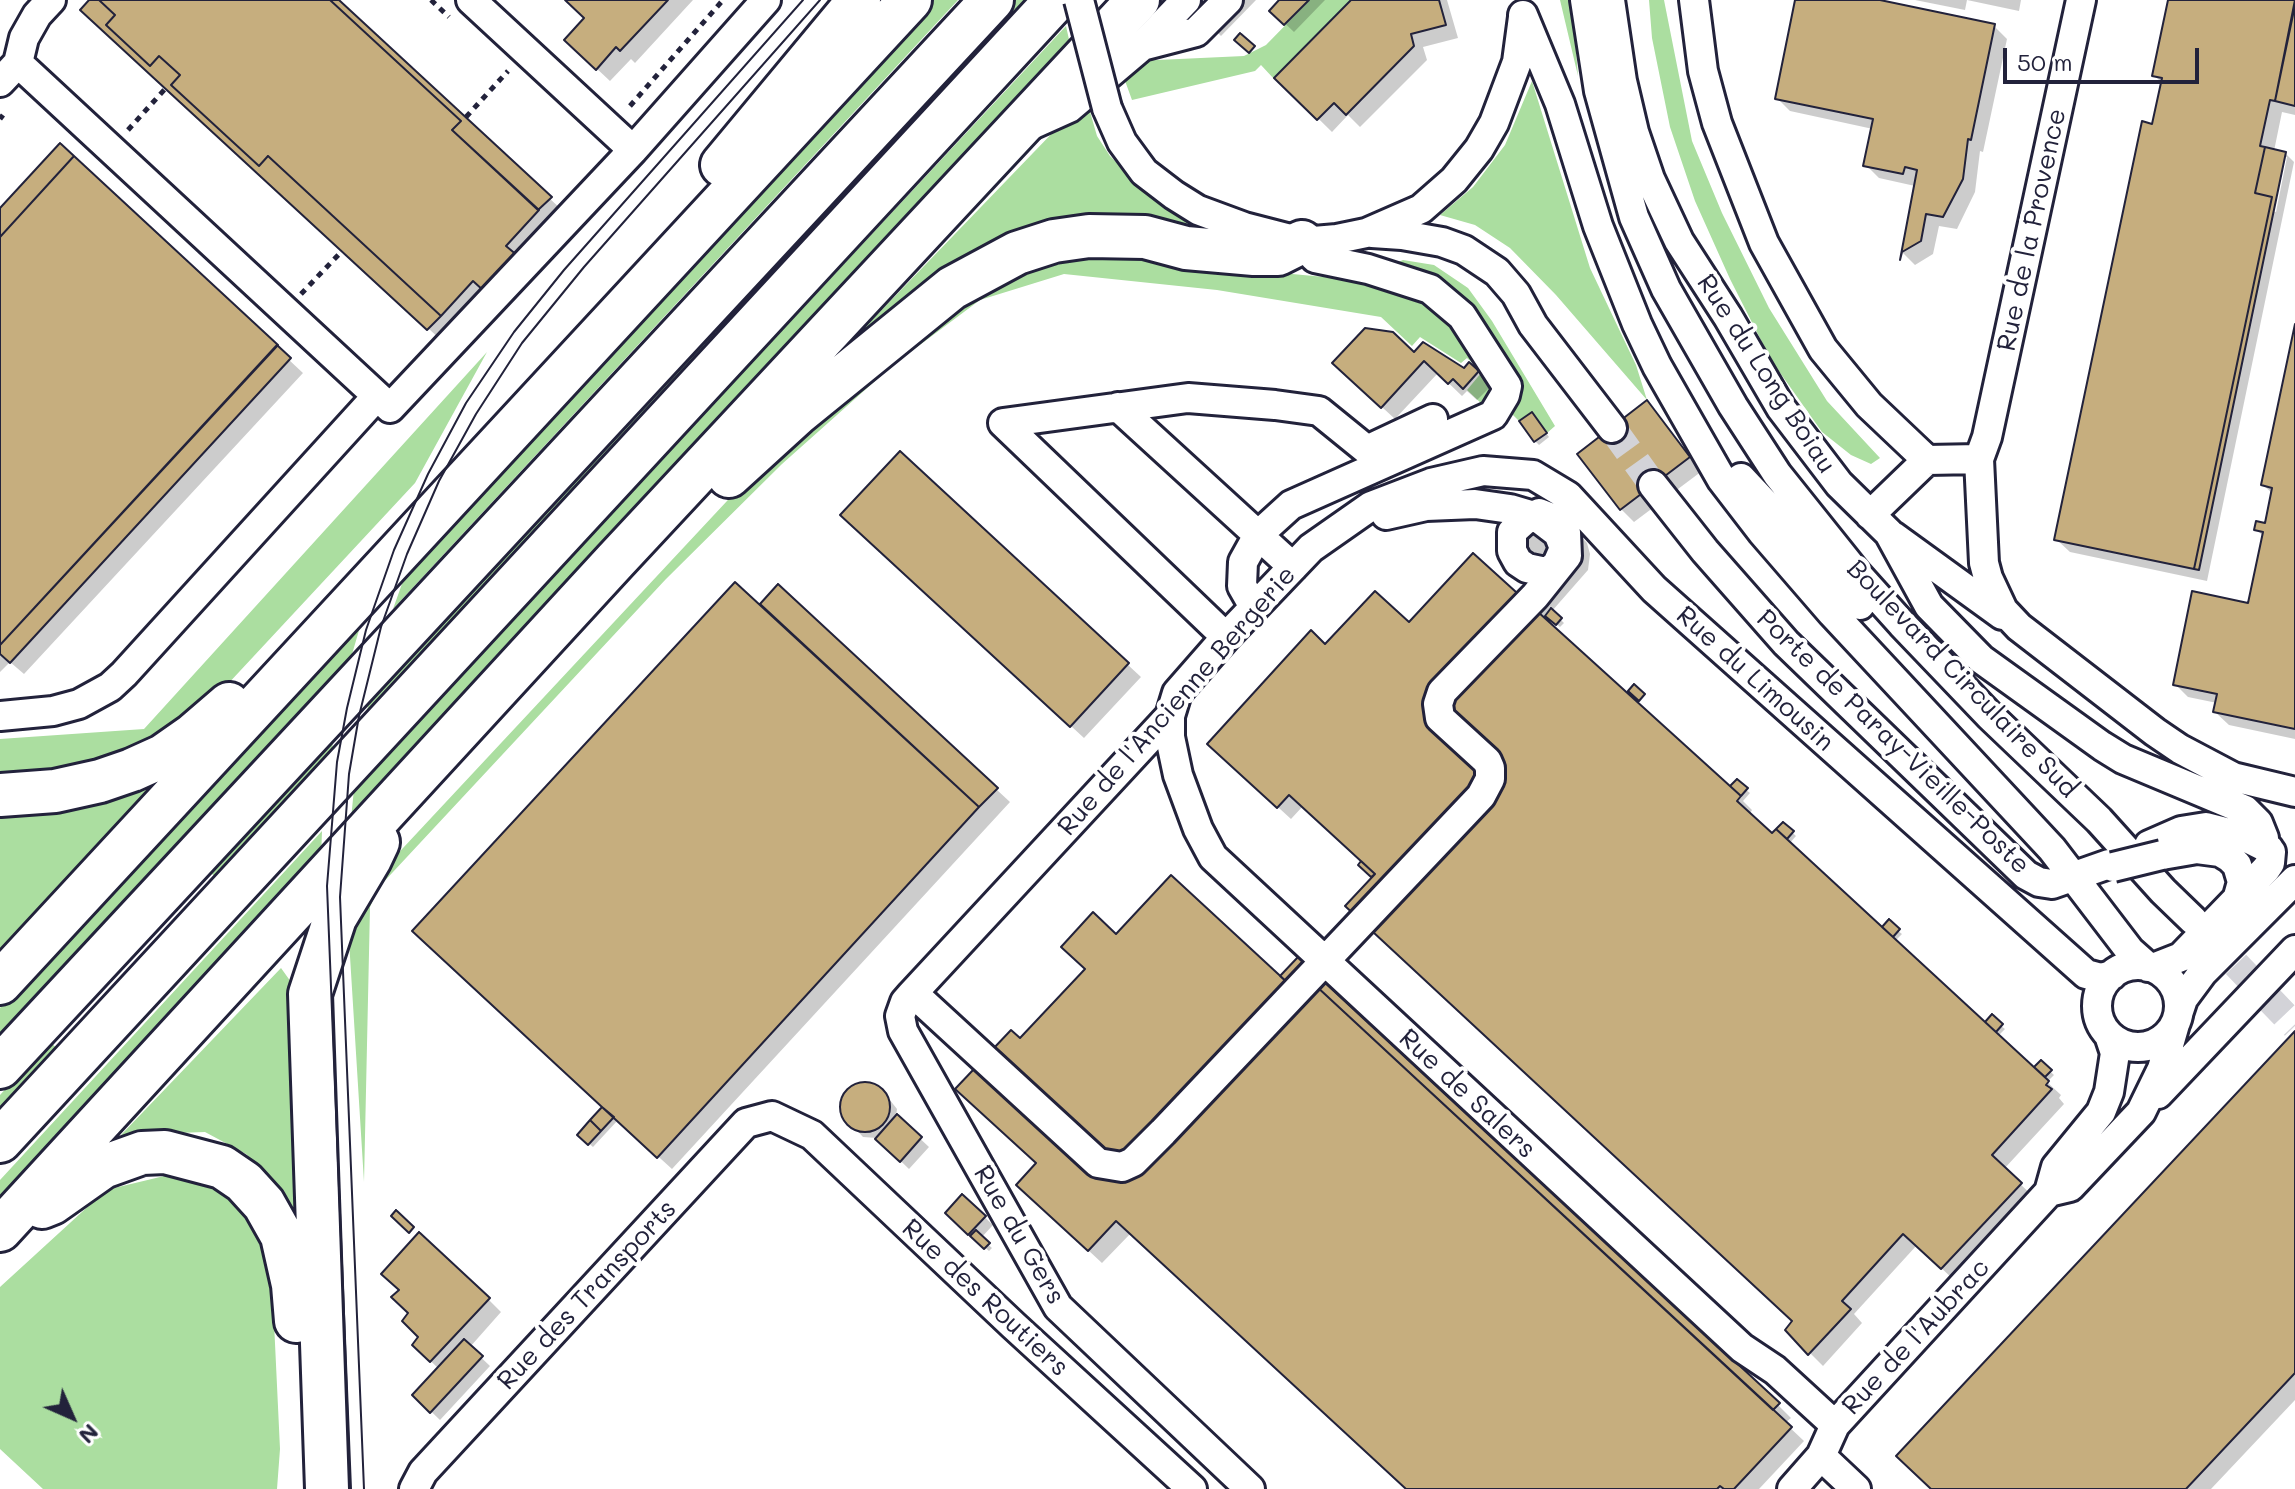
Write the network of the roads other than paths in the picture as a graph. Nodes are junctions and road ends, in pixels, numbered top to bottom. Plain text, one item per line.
1 (51, 0) edge
2 (471, 0) edge
3 (766, 0) edge
4 (859, 0) edge
5 (910, 0) edge
6 (992, 0) edge
7 (1056, 0) edge
8 (1079, 0) edge
9 (1138, 0) edge
10 (1186, 0) edge
11 (1228, 0) edge
12 (1585, 0) edge
13 (1610, 0) edge
14 (1694, 0) edge
15 (2081, 0) edge
16 (1520, 8) edge
17 (1141, 47) junction
18 (9, 73) edge
19 (1016, 132) junction
20 (633, 150) junction
21 (1620, 168) junction
22 (1366, 233) junction
23 (1302, 242) junction
24 (586, 352) junction
25 (377, 396) junction
26 (1676, 400) junction
27 (1118, 407) junction
28 (1781, 408) junction
29 (1433, 419) dead end
30 (1612, 428) tunnel mouth
31 (1979, 459) junction
32 (1927, 460) junction
33 (1653, 485) tunnel mouth
34 (1371, 506) joint
35 (1880, 524) junction
36 (1343, 526) junction
37 (1258, 535) junction
38 (615, 561) junction
39 (1293, 567) junction
40 (1254, 607) junction
41 (2019, 627) junction
42 (1226, 637) junction
43 (318, 642) junction
44 (0, 716) edge
45 (1170, 716) junction
46 (2295, 793) edge
47 (0, 795) edge
48 (395, 800) junction
49 (2156, 850) junction
50 (2275, 851) edge
51 (2097, 870) junction
52 (2295, 880) edge
53 (2163, 891) junction
54 (2237, 900) junction
55 (2193, 920) tunnel mouth
56 (2295, 950) edge
57 (2150, 967) junction
58 (2112, 975) junction
59 (0, 983) edge
60 (907, 1004) junction
61 (2177, 1018) junction
62 (2109, 1035) junction
63 (0, 1067) edge
64 (2141, 1112) junction
65 (772, 1116) joint
66 (0, 1141) edge
67 (2049, 1192) junction
68 (10, 1218) edge
69 (1835, 1425) junction
70 (1821, 1456) junction
71 (300, 1489) edge
72 (327, 1489) edge
73 (414, 1489) edge
74 (1192, 1489) edge
75 (1250, 1489) edge
76 (1792, 1489) edge
77 (1856, 1489) edge

1 - 18 street
2 - 20 street
3 - 20 street
4 - 24 highway
5 - 24 highway
6 - 63 highway
7 - 66 highway
8 - 23 street, bridge
9 - 19 highway
10 - 17 street
11 - 17 street
12 - 21 street
13 - 28 street, Rue du Long Boiau
14 - 32 street
15 - 31 street, Rue de la Provence
16 - 22 street
16 - 26 street
17 - 19 street
18 - 25 street
19 - 38 highway
20 - 25 street
21 - 28 street
21 - 53 street, Boulevard Circulaire Sud
22 - 23 street
22 - 30 street
23 - 37 street
23 - 38 highway
24 - 43 highway
25 - 44 street
26 - 51 street
26 - 53 street
27 - 29 street
27 - 37 street
27 - 42 street
28 - 35 street, Rue du Long Boiau
31 - 32 street
31 - 41 street
32 - 35 street
33 - 51 street, Porte de Paray-Vieille-Poste
34 - 36 street, Rue de l'Ancienne Bergerie
34 - 58 street, Rue du Limousin
35 - 41 street
35 - 50 street, Rue du Long Boiau
36 - 39 street, Rue de l'Ancienne Bergerie
36 - 60 street
37 - 39 street
37 - 40 street
38 - 48 highway
39 - 40 street, Rue de l'Ancienne Bergerie
40 - 42 street, Rue de l'Ancienne Bergerie
41 - 46 street
42 - 45 street, Rue de l'Ancienne Bergerie
43 - 47 highway
43 - 59 highway
45 - 60 street, Rue de l'Ancienne Bergerie
45 - 69 street, Rue de Salers
46 - 50 street
48 - 68 highway
48 - 72 highway
49 - 50 street, Porte de Paray-Vieille-Poste
49 - 51 street, Porte de Paray-Vieille-Poste
49 - 54 street
50 - 54 street
51 - 57 street
52 - 61 street
53 - 55 street, Boulevard Circulaire Sud
54 - 57 street
56 - 64 street
57 - 58 street
57 - 61 street
58 - 62 street
60 - 75 street, Rue du Gers
61 - 62 street
61 - 64 street, Rue de l'Aubrac
62 - 67 street, Rue de l'Aubrac
64 - 67 street, Rue de l'Aubrac
65 - 73 street, Rue des Transports
65 - 74 street, Rue des Routiers
67 - 69 street, Rue de l'Aubrac
68 - 71 highway
69 - 70 street, Rue de l'Aubrac
70 - 76 street, Rue de l'Aubrac
70 - 77 street

